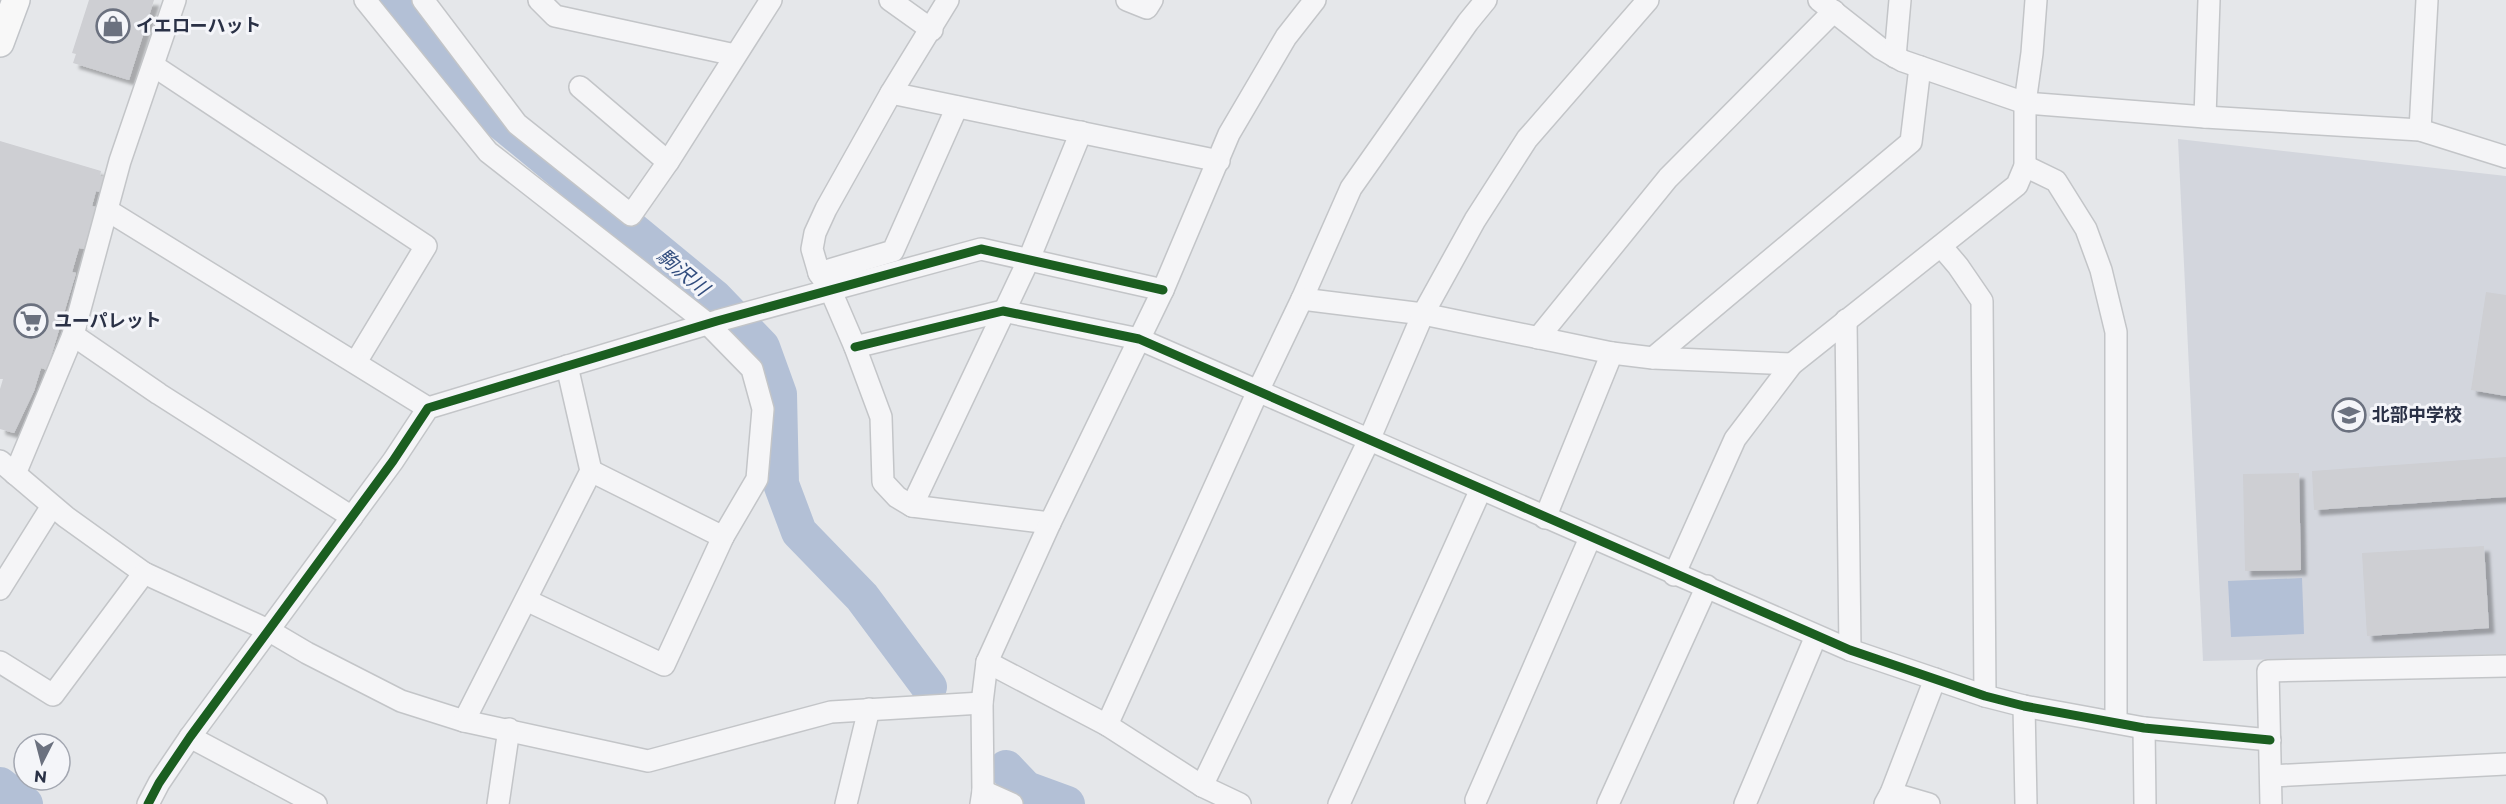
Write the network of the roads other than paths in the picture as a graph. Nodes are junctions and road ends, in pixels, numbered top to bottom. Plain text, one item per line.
1 (16, 0) edge
2 (175, 0) edge
3 (365, 0) edge
4 (423, 0) edge
5 (539, 0) edge
6 (771, 0) edge
7 (891, 0) edge
8 (948, 0) edge
9 (1127, 0) edge
10 (1152, 0) edge
11 (1315, 0) edge
12 (1486, 0) edge
13 (1648, 0) edge
14 (1900, 0) edge
15 (2036, 0) edge
16 (2209, 0) edge
17 (2427, 0) edge
18 (1826, 6) edge
19 (932, 30) junction
20 (0, 43) edge
21 (735, 55) junction
22 (1895, 57) junction
23 (154, 66) junction
24 (1920, 68) junction
25 (580, 87) dead end
26 (891, 93) junction
27 (2025, 103) junction
28 (957, 107) junction
29 (2205, 117) junction
30 (2420, 130) junction
31 (1081, 132) junction
32 (2506, 157) edge
33 (1219, 161) junction
34 (668, 162) junction
35 (2025, 166) junction
36 (107, 210) junction
37 (1941, 246) junction
38 (1029, 259) junction
39 (824, 281) junction
40 (1163, 290) junction
41 (1302, 299) junction
42 (1003, 311) junction
43 (1423, 314) junction
44 (1846, 320) junction
45 (712, 323) junction
46 (73, 335) junction
47 (1538, 338) junction
48 (1139, 339) junction
49 (855, 346) junction
50 (1612, 353) junction
51 (1653, 358) junction
52 (356, 362) junction
53 (1792, 364) junction
54 (567, 366) junction
55 (1258, 391) junction
56 (428, 408) junction
57 (1370, 440) junction
58 (8, 467) edge
59 (591, 471) junction
60 (1481, 489) junction
61 (52, 506) junction
62 (912, 506) junction
63 (352, 517) junction
64 (1545, 518) junction
65 (1050, 523) junction
66 (723, 537) junction
67 (1590, 537) junction
68 (144, 573) junction
69 (1674, 575) junction
70 (1707, 586) junction
71 (0, 589) edge
72 (526, 600) junction
73 (268, 630) junction
74 (1816, 636) junction
75 (1850, 650) junction
76 (0, 662) edge
77 (987, 662) junction
78 (2506, 666) edge
79 (1935, 679) junction
80 (1984, 696) junction
81 (982, 703) junction
82 (2025, 706) junction
83 (869, 709) junction
84 (464, 721) junction
85 (2115, 722) junction
86 (1107, 725) junction
87 (2144, 728) junction
88 (509, 729) junction
89 (190, 737) junction
90 (2270, 740) junction
91 (2506, 765) edge
92 (2271, 776) junction
93 (1202, 786) junction
94 (982, 797) edge
95 (1888, 799) edge
96 (1479, 803) edge
97 (148, 804) edge
98 (316, 804) edge
99 (498, 804) edge
100 (846, 804) edge
101 (1012, 804) edge
102 (1240, 804) edge
103 (1339, 804) edge
104 (1608, 804) edge
105 (1745, 804) edge
106 (1929, 804) edge
107 (2026, 804) edge
108 (2145, 804) edge
109 (2271, 804) edge

1 - 20 main road
2 - 23 street
3 - 45 street
4 - 34 street
5 - 21 street
6 - 21 street
7 - 19 street
8 - 19 street
9 - 10 street
11 - 33 street
12 - 41 street
13 - 43 street
14 - 22 street
15 - 27 street
16 - 29 street
17 - 30 street
18 - 22 street
18 - 47 street
19 - 26 street
21 - 34 street
22 - 24 street
23 - 36 street
23 - 52 street
24 - 27 street
24 - 51 street
25 - 34 street
26 - 28 street
26 - 39 street
27 - 29 street
27 - 35 street
28 - 31 street
28 - 39 street
29 - 30 street
30 - 32 street
31 - 33 street
31 - 38 street
33 - 40 street
35 - 37 street
35 - 85 street
36 - 46 street
36 - 52 street
37 - 44 street
37 - 80 street
38 - 39 street
38 - 40 street
38 - 42 street
39 - 45 street
39 - 49 street
40 - 48 street
41 - 43 street
41 - 55 street
42 - 48 street
42 - 49 street
42 - 62 street
43 - 47 street
43 - 57 street
44 - 53 street
44 - 75 street
45 - 54 street
45 - 66 street
46 - 58 street
46 - 63 street
47 - 50 street
48 - 55 street
48 - 65 street
49 - 62 street
50 - 51 street
50 - 64 street
51 - 53 street
52 - 56 street
53 - 69 street
54 - 56 street
54 - 59 street
55 - 57 street
55 - 86 street
56 - 63 street
57 - 60 street
57 - 93 street
58 - 61 street
59 - 66 street
59 - 72 street
60 - 64 street
60 - 103 street
61 - 68 street
61 - 71 street
62 - 65 street
63 - 73 street
64 - 67 street
65 - 77 street
66 - 72 street
67 - 69 street
67 - 96 street
68 - 73 street
68 - 76 street
69 - 70 street
70 - 74 street
70 - 104 street
72 - 84 street
73 - 84 street
73 - 89 street
74 - 75 street
74 - 105 street
75 - 79 street
77 - 81 street
77 - 86 street
78 - 90 street
79 - 80 street
79 - 95 street
80 - 82 street
81 - 83 street
81 - 94 street
82 - 85 street
82 - 107 street
83 - 88 street
83 - 100 street
84 - 88 street
85 - 87 street
86 - 93 street
87 - 90 street
87 - 108 street
88 - 99 street
89 - 97 street
89 - 98 street
90 - 92 street
91 - 92 street
92 - 109 street
93 - 102 street
94 - 101 street
95 - 106 street

